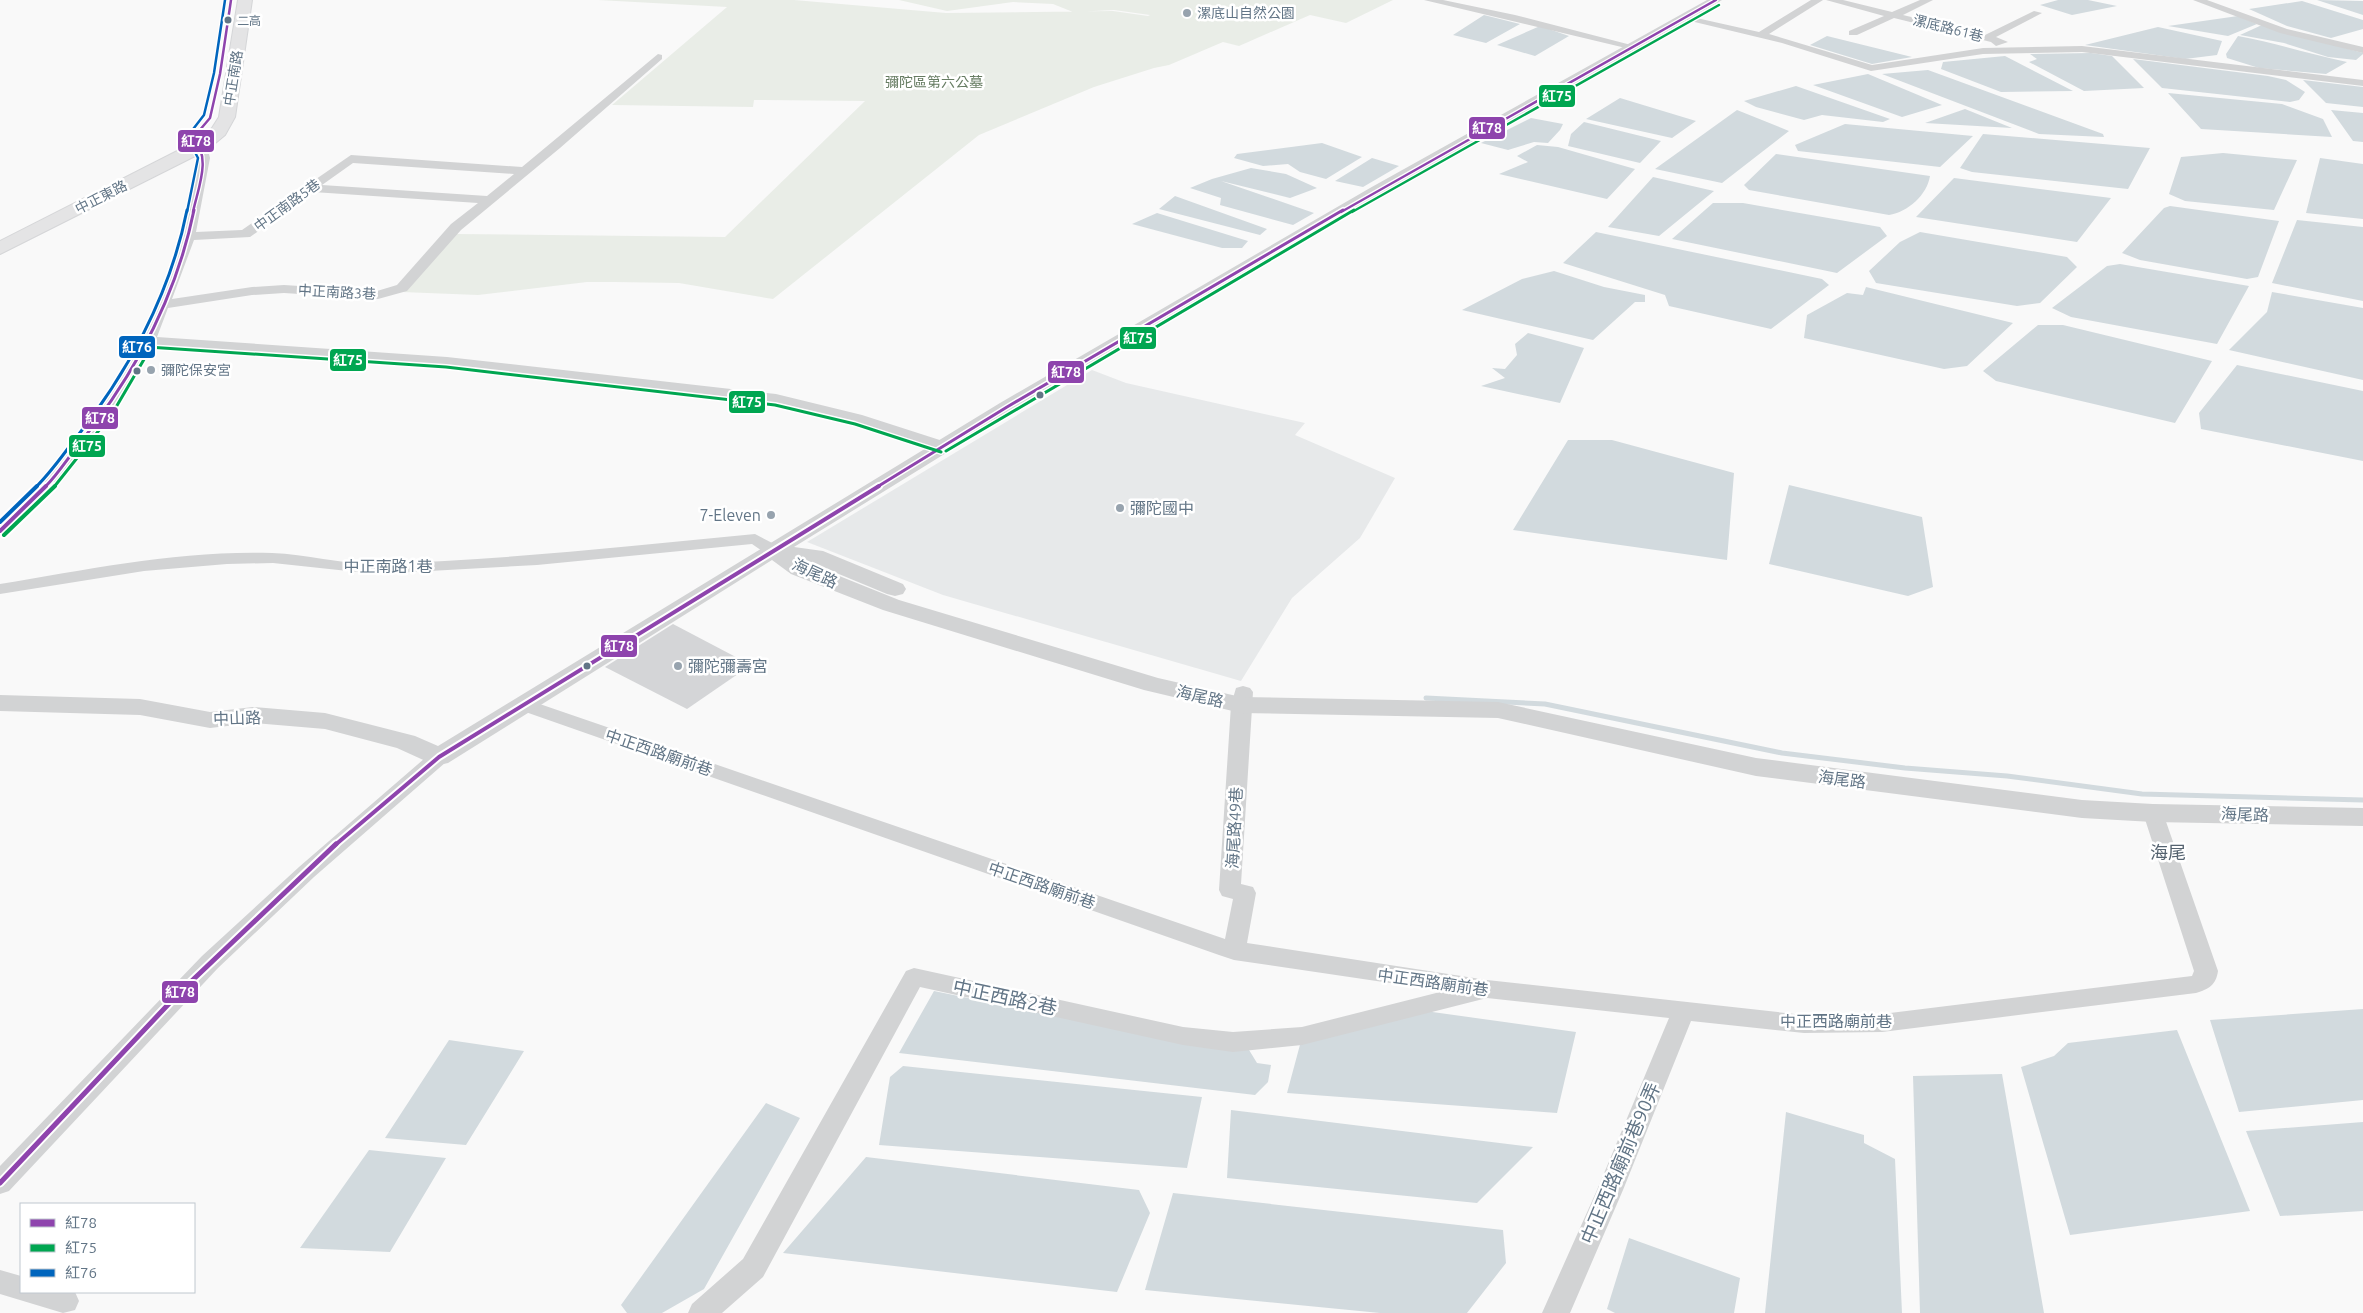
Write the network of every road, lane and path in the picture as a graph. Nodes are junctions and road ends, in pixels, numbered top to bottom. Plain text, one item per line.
1 (231, 0) edge
2 (245, 0) edge
3 (1429, 0) edge
4 (1716, 0) edge
5 (1818, 0) edge
6 (1831, 0) edge
7 (1928, 0) edge
8 (2198, 0) edge
9 (2036, 13) dead end
10 (1895, 15) junction
11 (1683, 18) junction
12 (1853, 33) dead end
13 (1761, 35) junction
14 (1986, 38) junction
15 (1630, 46) junction
16 (2363, 50) edge
17 (1940, 51) dead end
18 (658, 58) dead end
19 (2363, 83) edge
20 (197, 142) junction
21 (523, 171) junction
22 (310, 188) junction
23 (492, 200) junction
24 (188, 236) junction
25 (0, 238) edge
26 (0, 248) edge
27 (163, 305) junction
28 (148, 341) junction
29 (943, 446) junction
30 (0, 531) edge
31 (774, 551) junction
32 (0, 589) edge
33 (1242, 699) junction
34 (0, 703) edge
35 (524, 705) junction
36 (440, 757) junction
37 (2153, 813) junction
38 (2363, 817) edge
39 (1234, 950) junction
40 (1487, 989) junction
41 (1682, 1012) junction
42 (0, 1183) edge
43 (0, 1282) edge
44 (20, 1288) edge
45 (36, 1293) edge
46 (64, 1302) edge
47 (702, 1313) edge
48 (1556, 1313) edge

1 - 20 main road, 中正南路
2 - 20 main road, 中正南路
3 - 15 street
4 - 11 street
5 - 13 street
6 - 10 street, 漯底路61巷
7 - 10 street
8 - 16 street
9 - 14 street
10 - 12 street
10 - 14 street, 漯底路61巷
11 - 13 street
11 - 15 street
13 - 19 street
14 - 17 street, 漯底路61巷
15 - 29 street
18 - 21 street, 中正南路3巷
20 - 24 street
20 - 25 main road, 中正東路
20 - 26 main road, 中正東路
21 - 22 street, 中正南路5巷
21 - 23 street, 中正南路3巷
22 - 23 street
22 - 24 street, 中正南路5巷
23 - 27 street, 中正南路3巷
24 - 27 street
27 - 28 street
28 - 29 street
28 - 30 street
29 - 31 street
31 - 32 street, 中正南路1巷
31 - 33 street, 海尾路
31 - 35 street
33 - 37 street, 海尾路
33 - 39 street, 海尾路49巷
34 - 36 street, 中山路
35 - 36 street
35 - 39 street, 中正西路廟前巷
36 - 42 street
37 - 38 street, 海尾路
37 - 41 street, 中正西路廟前巷
39 - 40 street, 中正西路廟前巷
40 - 41 street, 中正西路廟前巷
40 - 47 street, 中正西路2巷
41 - 48 street, 中正西路廟前巷90弄
43 - 44 street
45 - 46 street

